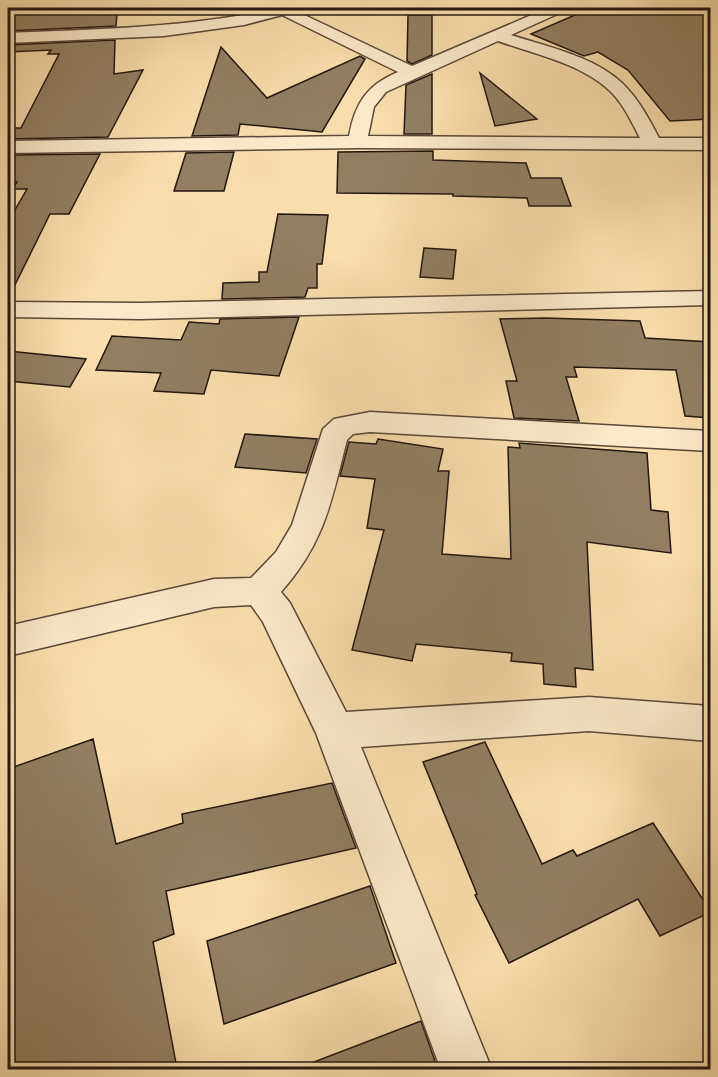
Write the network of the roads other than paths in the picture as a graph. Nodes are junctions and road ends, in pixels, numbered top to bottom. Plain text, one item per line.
1 (559, 8) edge
2 (290, 9) edge
3 (497, 35) junction
4 (8, 38) edge
5 (412, 72) junction
6 (358, 142) junction
7 (653, 144) junction
8 (711, 144) edge
9 (8, 147) edge
10 (711, 298) edge
11 (8, 310) edge
12 (711, 441) edge
13 (260, 591) junction
14 (8, 641) edge
15 (711, 723) edge
16 (335, 731) junction
17 (467, 1070) edge

1 - 3 street
2 - 4 street
2 - 5 street
3 - 5 street
3 - 7 street
5 - 6 street
6 - 7 street
6 - 9 street
7 - 8 street
10 - 11 street
12 - 13 street
13 - 14 street
13 - 16 street
15 - 16 street
16 - 17 street

